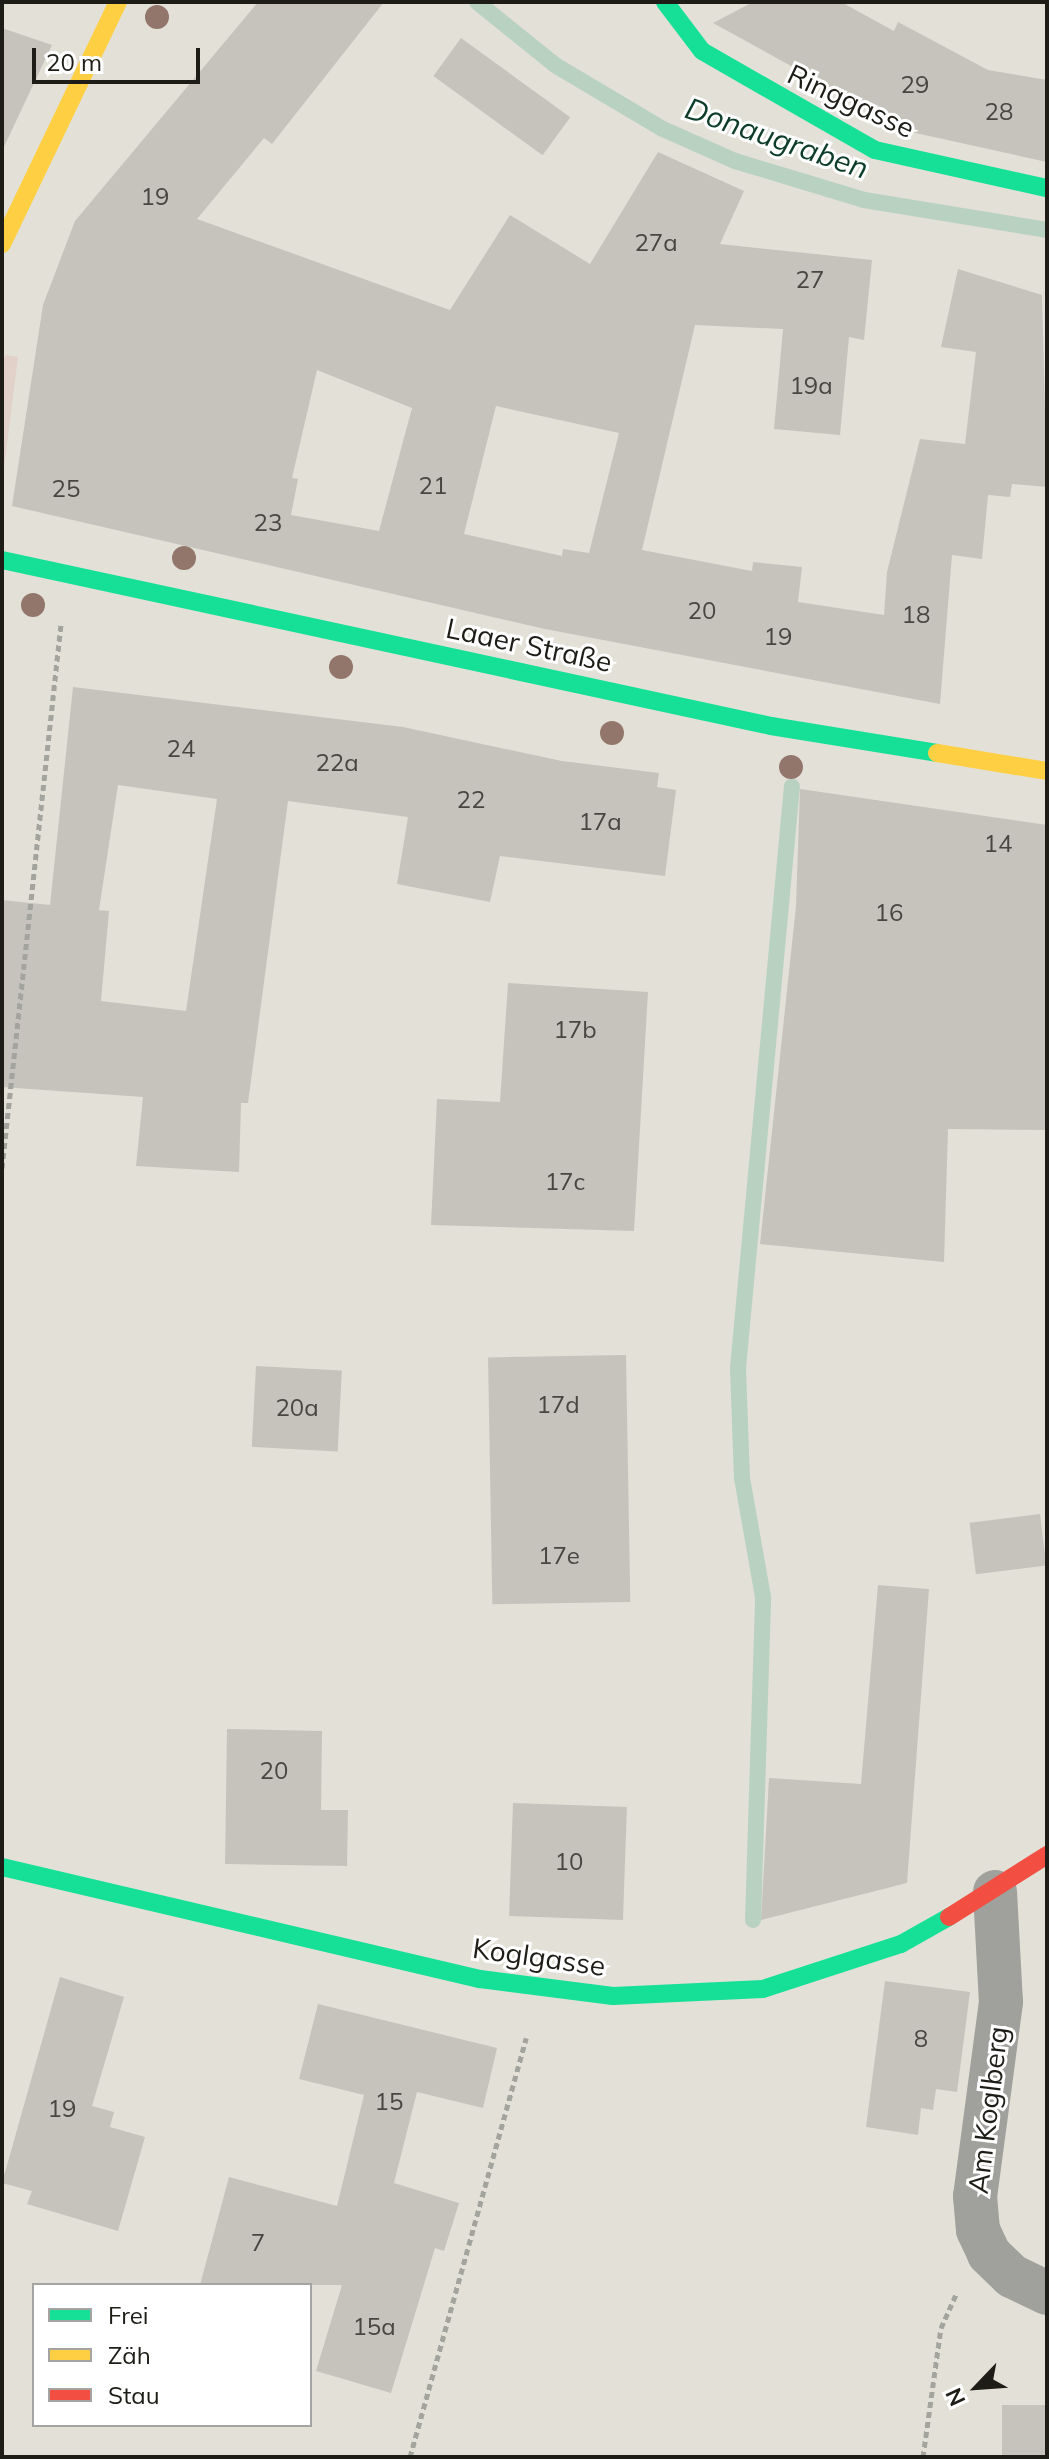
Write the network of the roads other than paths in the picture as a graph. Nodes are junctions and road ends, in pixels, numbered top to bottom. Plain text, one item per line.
1 (118, 2) edge
2 (665, 2) edge
3 (1047, 188) edge
4 (2, 244) edge
5 (2, 560) edge
6 (1047, 771) edge
7 (1047, 1855) edge
8 (2, 1867) edge
9 (995, 1892) junction
10 (1047, 2293) edge

1 - 4 street
2 - 3 street, Ringgasse
5 - 6 street, Laaer Straße
7 - 9 street, Koglgasse
8 - 9 street, Koglgasse
9 - 10 street, Am Koglberg

